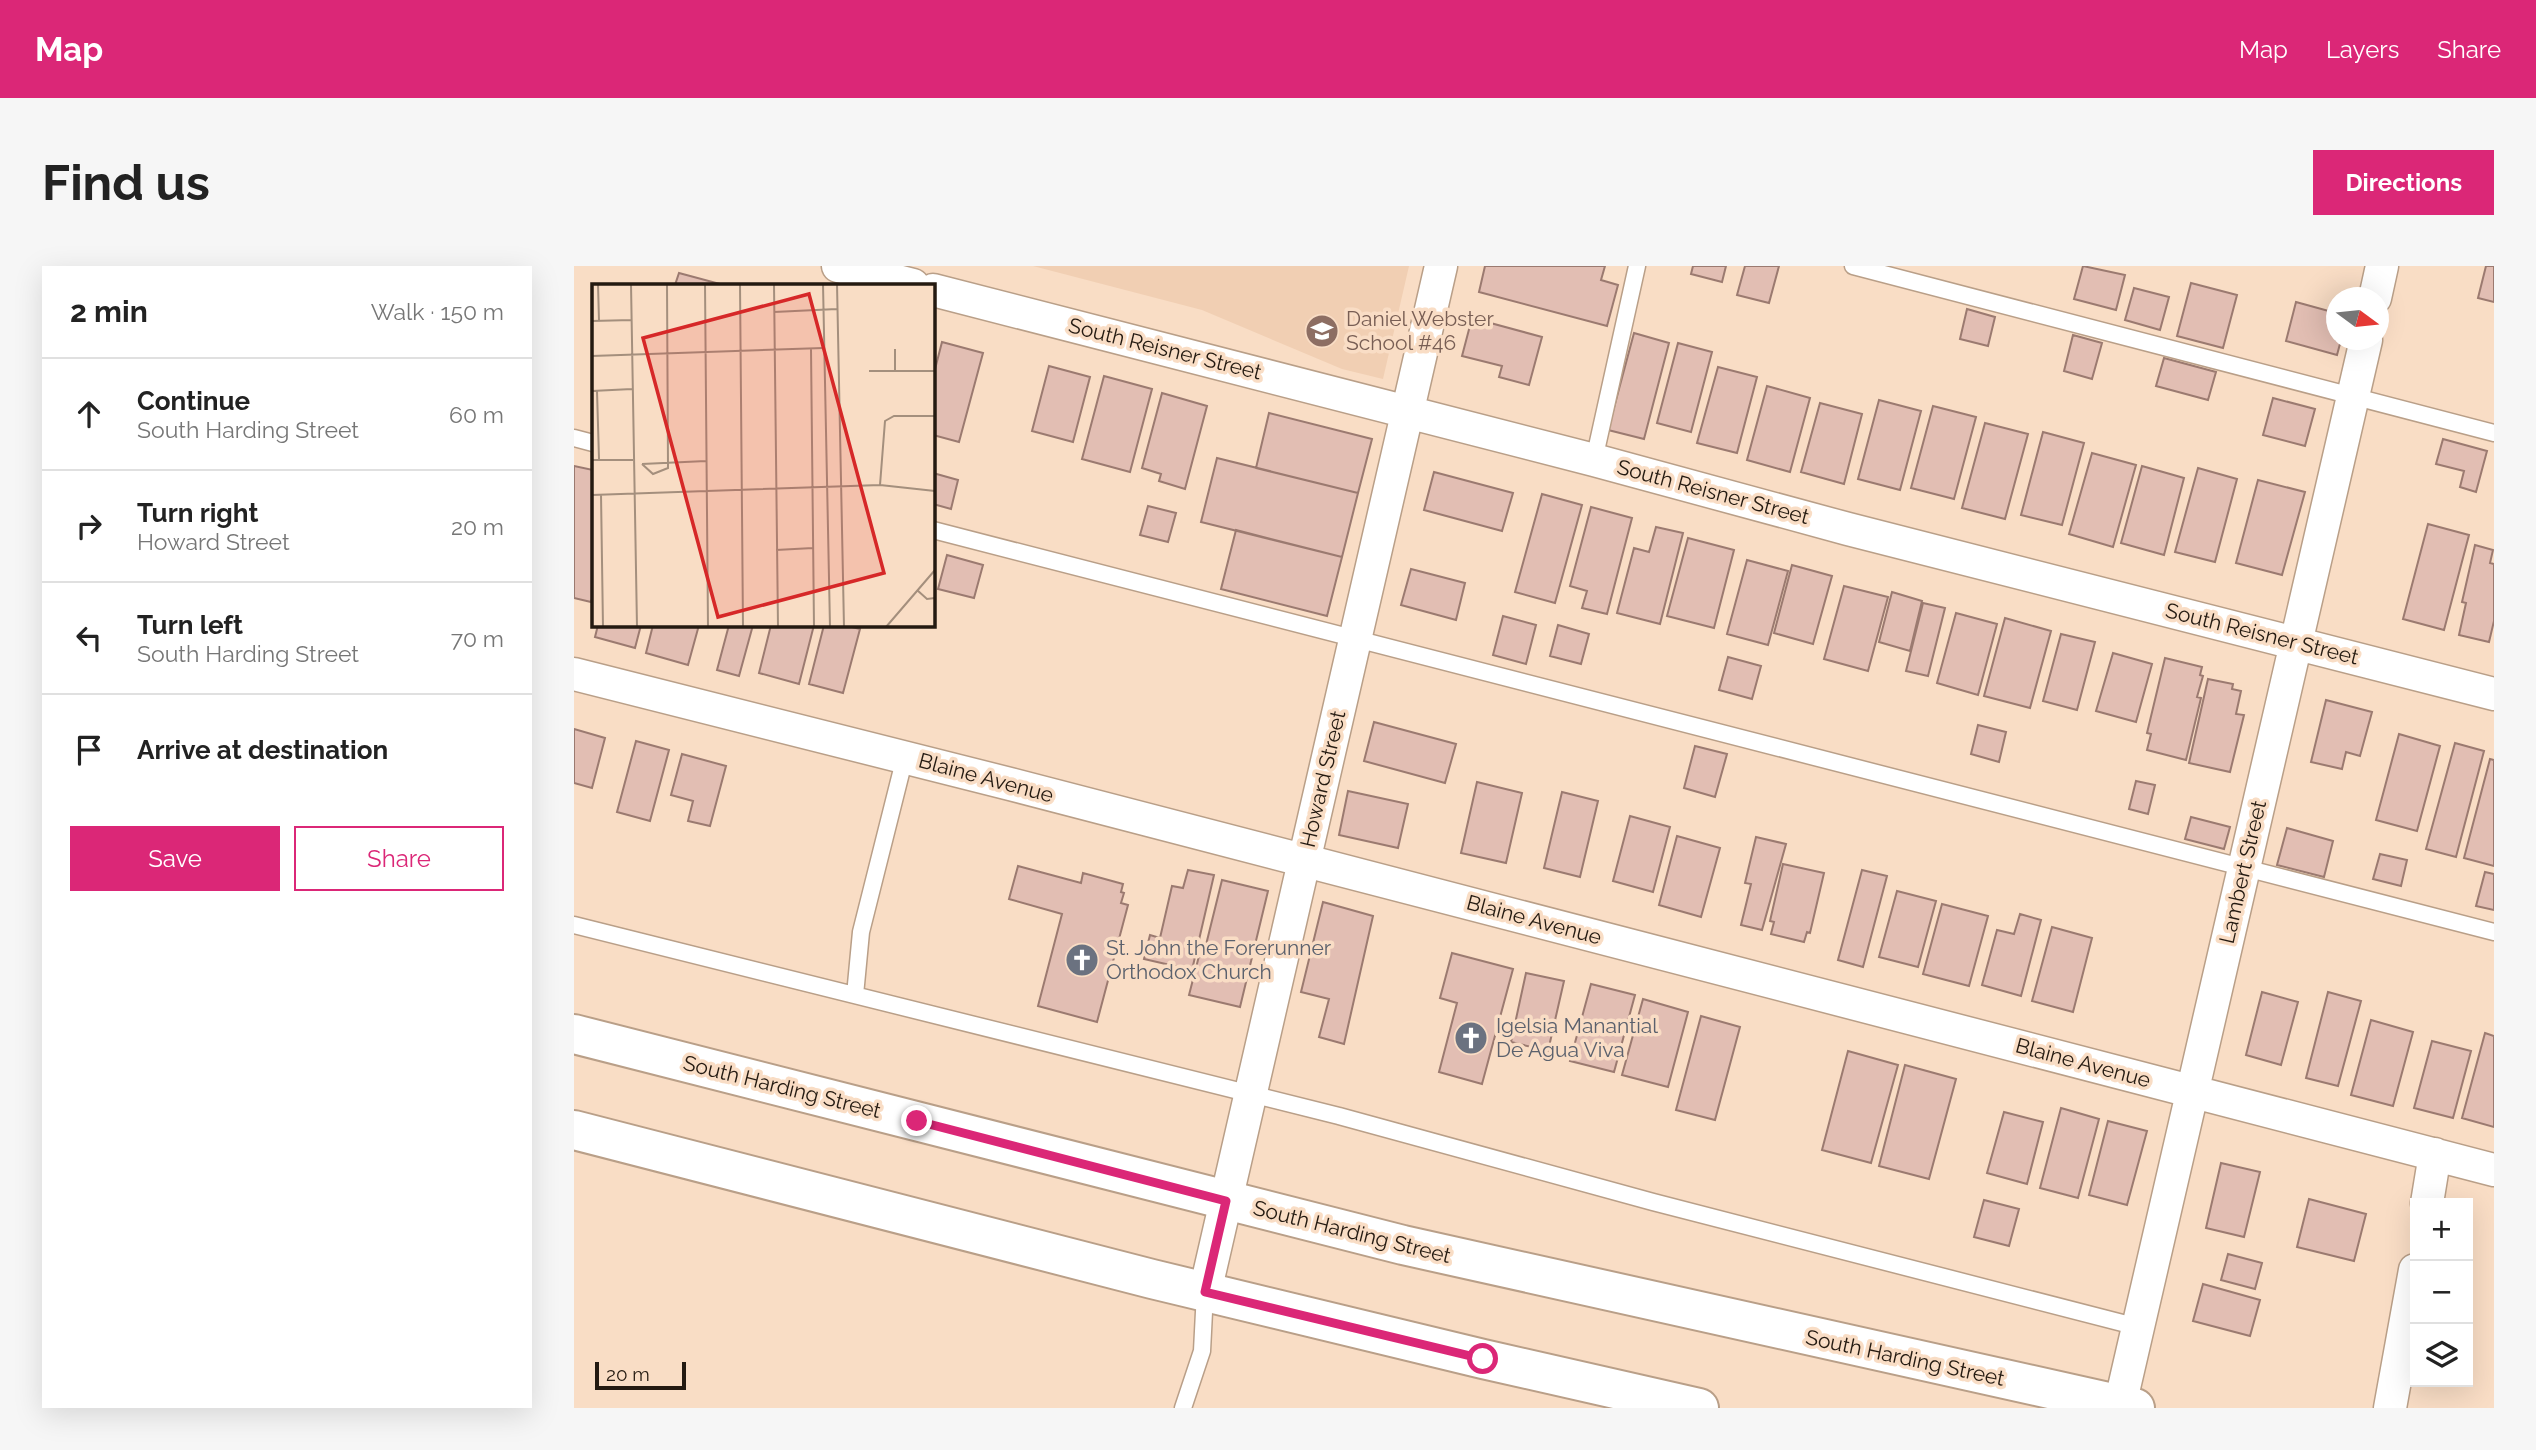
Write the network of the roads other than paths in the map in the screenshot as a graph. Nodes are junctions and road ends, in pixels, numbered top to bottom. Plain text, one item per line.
1 (838, 266) edge
2 (1441, 266) edge
3 (1637, 266) edge
4 (1853, 266) edge
5 (2382, 266) edge
6 (909, 284) edge
7 (2377, 287) edge
8 (934, 290) edge
9 (2364, 350) edge
10 (2352, 397) junction
11 (1407, 412) junction
12 (2494, 433) edge
13 (574, 439) edge
14 (592, 443) edge
15 (1594, 460) junction
16 (934, 530) edge
17 (1355, 637) junction
18 (2296, 643) junction
19 (574, 674) edge
20 (2494, 694) edge
21 (905, 757) junction
22 (1304, 861) junction
23 (2244, 868) junction
24 (574, 925) edge
25 (2494, 932) edge
26 (855, 995) junction
27 (574, 1034) edge
28 (2192, 1092) junction
29 (1250, 1095) junction
30 (574, 1130) edge
31 (2435, 1154) junction
32 (2494, 1170) edge
33 (2428, 1198) edge
34 (1226, 1201) junction
35 (1205, 1292) junction
36 (2410, 1298) edge
37 (2138, 1327) junction
38 (2128, 1406) edge
39 (1183, 1408) edge
40 (1699, 1408) edge
41 (2390, 1408) edge

1 - 6 street
2 - 11 street, Howard Street
3 - 15 lane
4 - 10 lane
5 - 7 street
8 - 11 street, South Reisner Street
9 - 10 street, Lambert Street
10 - 12 lane
10 - 18 street, Lambert Street
11 - 15 street, South Reisner Street
11 - 17 street, Howard Street
13 - 14 lane
15 - 18 street, South Reisner Street
16 - 17 lane
17 - 22 street, Howard Street
17 - 23 lane
18 - 20 street, South Reisner Street
18 - 23 street, Lambert Street
19 - 21 street, Blaine Avenue
21 - 22 street, Blaine Avenue
21 - 26 lane
22 - 28 street, Blaine Avenue
22 - 29 street, Howard Street
23 - 25 lane
23 - 28 street, Lambert Street
24 - 26 lane
26 - 29 lane
27 - 34 main road, South Harding Street
28 - 31 street, Blaine Avenue
28 - 37 street, Lambert Street
29 - 34 street, Howard Street
29 - 37 lane
30 - 35 main road
31 - 32 street, Blaine Avenue
31 - 33 street
34 - 35 street, Howard Street
34 - 38 main road, South Harding Street
35 - 39 lane
35 - 40 main road
36 - 41 street
37 - 38 street, Lambert Street

